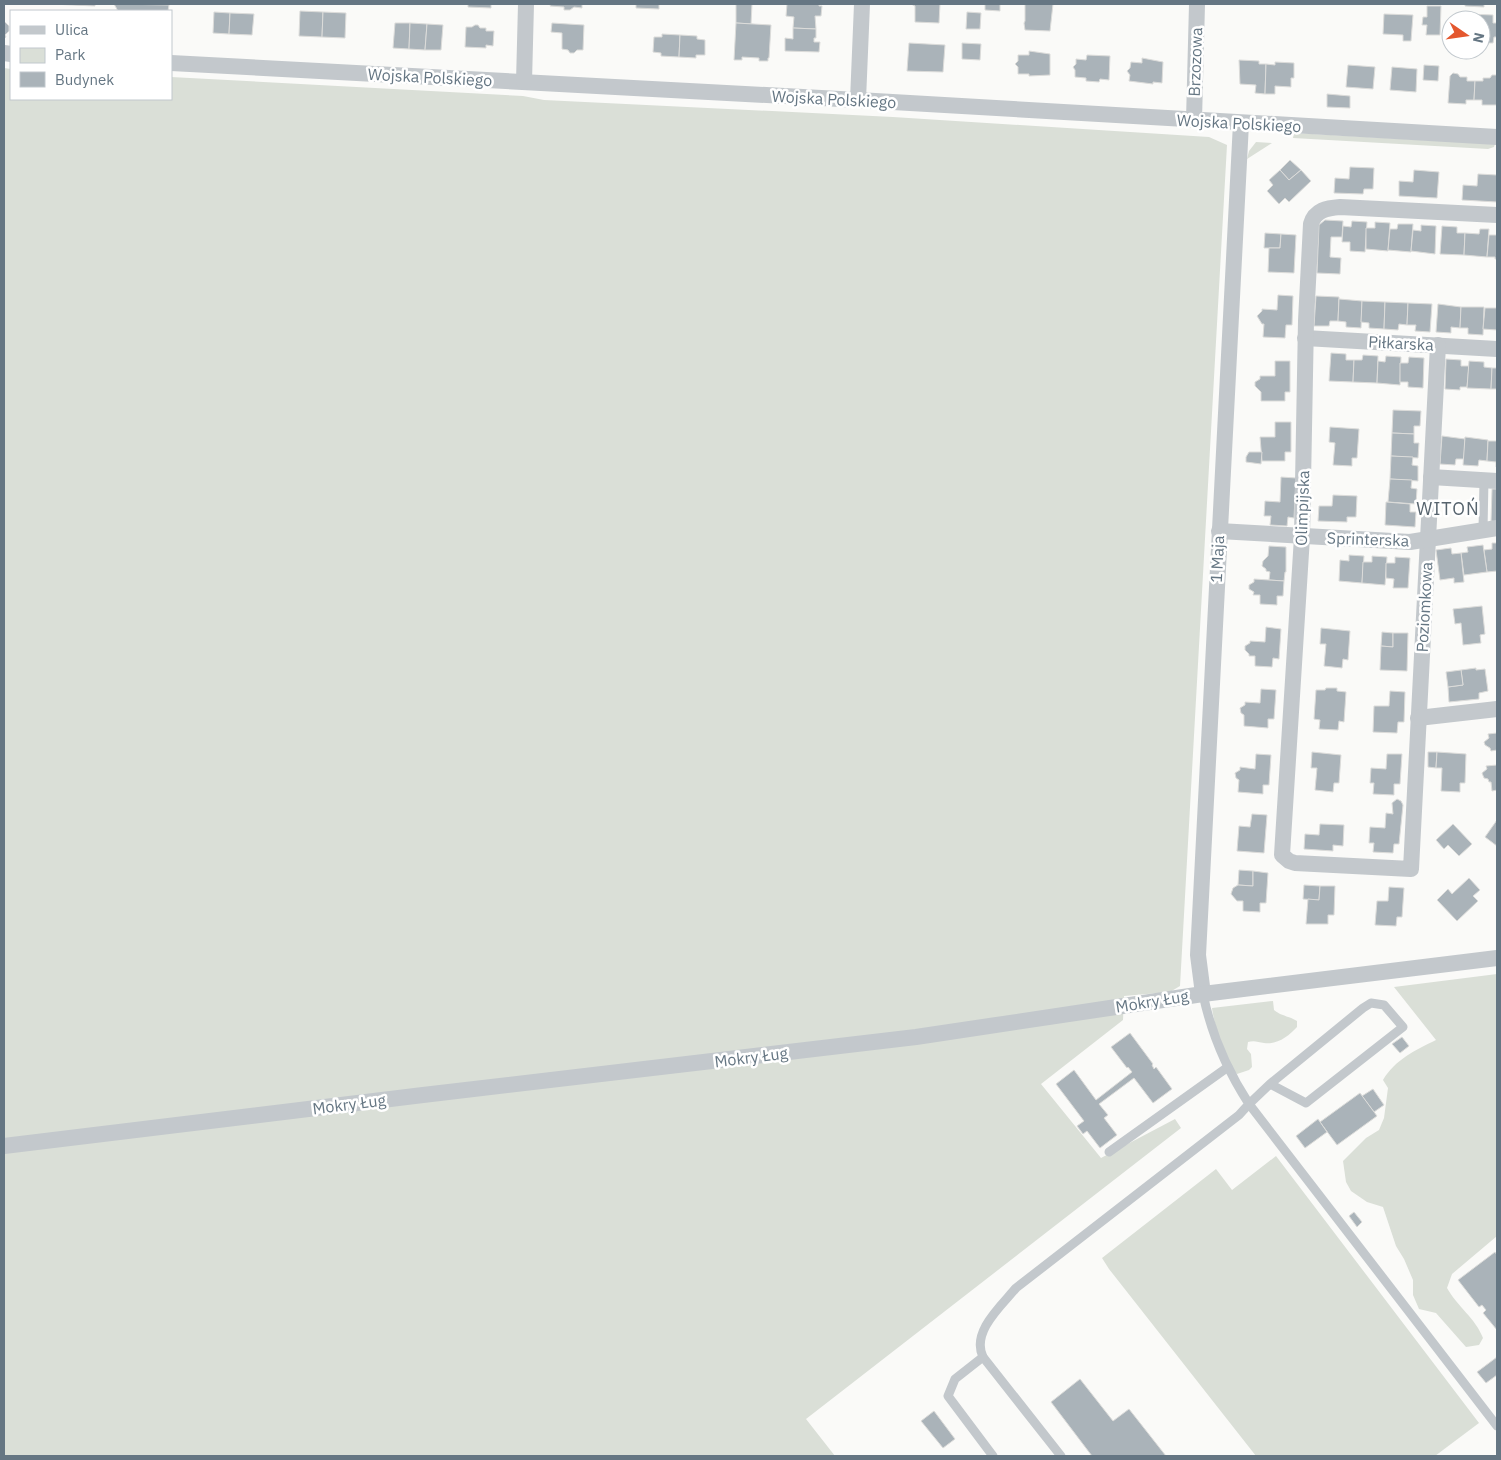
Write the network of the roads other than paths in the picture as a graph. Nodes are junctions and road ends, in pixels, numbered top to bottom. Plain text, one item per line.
1 (526, 4) edge
2 (862, 4) edge
3 (1197, 4) edge
4 (172, 63) edge
5 (524, 82) junction
6 (858, 100) junction
7 (1194, 120) junction
8 (1240, 123) junction
9 (1497, 137) edge
10 (1497, 215) edge
11 (1306, 338) junction
12 (1438, 345) junction
13 (1497, 349) edge
14 (1431, 478) junction
15 (1483, 480) edge
16 (1490, 529) edge
17 (1219, 531) junction
18 (1302, 536) junction
19 (1427, 538) junction
20 (1497, 708) edge
21 (1418, 718) junction
22 (1411, 869) joint
23 (1497, 958) edge
24 (1203, 994) junction
25 (1228, 1067) junction
26 (1270, 1084) junction
27 (1249, 1104) junction
28 (4, 1146) edge
29 (1108, 1152) dead end
30 (983, 1357) junction
31 (1497, 1426) edge
32 (993, 1456) edge
33 (1062, 1456) edge

1 - 5 street
2 - 6 street
3 - 7 street, Brzozowa
4 - 5 street, Wojska Polskiego
5 - 6 street, Wojska Polskiego
6 - 7 street, Wojska Polskiego
7 - 8 street, Wojska Polskiego
8 - 9 street, Wojska Polskiego
8 - 17 street, 1 Maja
10 - 11 street, Olimpijska
11 - 12 street, Piłkarska
11 - 18 street, Olimpijska
12 - 13 street, Piłkarska
12 - 14 street, Poziomkowa
14 - 15 street
14 - 19 street, Poziomkowa
15 - 16 lane
16 - 19 street, Sprinterska
17 - 18 street, Sprinterska
17 - 24 street, 1 Maja
18 - 19 street, Sprinterska
18 - 22 street, Olimpijska
19 - 21 street, Poziomkowa
20 - 21 street
21 - 22 street, Poziomkowa
23 - 24 street, Mokry Ług
24 - 25 lane
24 - 28 street, Mokry Ług
25 - 27 lane
25 - 29 lane
26 - 26 lane
26 - 27 lane
27 - 30 lane
27 - 31 lane
30 - 32 lane
30 - 33 lane

